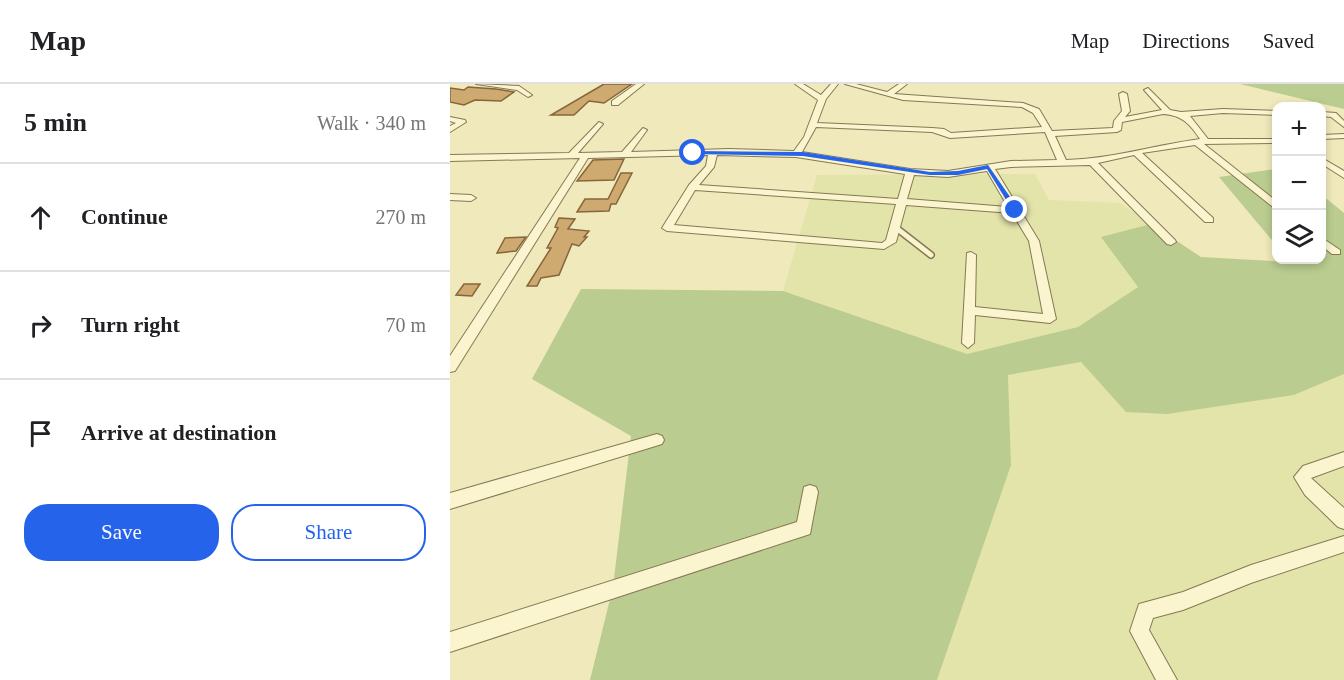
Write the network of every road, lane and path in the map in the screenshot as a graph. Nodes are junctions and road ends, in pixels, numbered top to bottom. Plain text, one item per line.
1 (484, 84) edge
2 (641, 84) edge
3 (798, 84) edge
4 (835, 84) edge
5 (848, 84) edge
6 (904, 84) edge
7 (1148, 90) dead end
8 (1123, 94) dead end
9 (528, 95) dead end
10 (887, 95) junction
11 (822, 99) junction
12 (615, 103) dead end
13 (1168, 112) junction
14 (1272, 113) edge
15 (1181, 114) junction
16 (1326, 114) edge
17 (450, 119) edge
18 (1118, 121) junction
19 (600, 124) dead end
20 (814, 125) junction
21 (1344, 125) edge
22 (450, 130) edge
23 (643, 130) dead end
24 (1048, 131) junction
25 (1344, 136) edge
26 (1326, 137) edge
27 (1272, 141) edge
28 (1201, 142) junction
29 (712, 153) junction
30 (1137, 153) junction
31 (624, 154) junction
32 (796, 154) junction
33 (572, 156) junction
34 (585, 156) junction
35 (450, 158) edge
36 (1092, 162) junction
37 (1063, 164) junction
38 (1326, 164) edge
39 (988, 167) junction
40 (910, 172) junction
41 (1344, 175) edge
42 (692, 187) junction
43 (450, 197) edge
44 (471, 198) dead end
45 (901, 201) junction
46 (1272, 202) edge
47 (1015, 210) junction
48 (1209, 220) dead end
49 (895, 227) junction
50 (1171, 242) dead end
51 (1326, 244) edge
52 (1336, 252) dead end
53 (931, 255) dead end
54 (970, 255) dead end
55 (969, 310) junction
56 (968, 342) dead end
57 (451, 362) edge
58 (657, 440) dead end
59 (1344, 459) edge
60 (810, 492) dead end
61 (450, 501) edge
62 (1344, 521) edge
63 (1344, 544) edge
64 (450, 642) edge
65 (1167, 680) edge

1 - 9 street
2 - 12 street
3 - 11 street
4 - 11 street
5 - 10 street
6 - 10 street
7 - 13 street
8 - 18 street
10 - 24 street
11 - 20 street
13 - 15 street
13 - 18 street
14 - 15 street
15 - 28 street
16 - 21 street
17 - 22 street
18 - 24 street
19 - 33 street
20 - 24 street
20 - 32 street
23 - 31 street
24 - 37 street
25 - 26 street
27 - 28 street
28 - 30 street
28 - 46 street
29 - 31 street
29 - 32 street
29 - 42 street
30 - 36 street
30 - 48 street
31 - 34 street
32 - 40 street
33 - 34 street
33 - 35 street
34 - 57 street
36 - 37 street
36 - 50 street
37 - 39 street
38 - 41 street
39 - 40 street
39 - 47 street
40 - 45 street
42 - 45 street
42 - 49 street
43 - 44 street
45 - 47 street
45 - 49 street
47 - 55 street
49 - 53 lane
51 - 52 street
54 - 55 street
55 - 56 street
58 - 61 street
59 - 62 street
60 - 64 street
63 - 65 street

